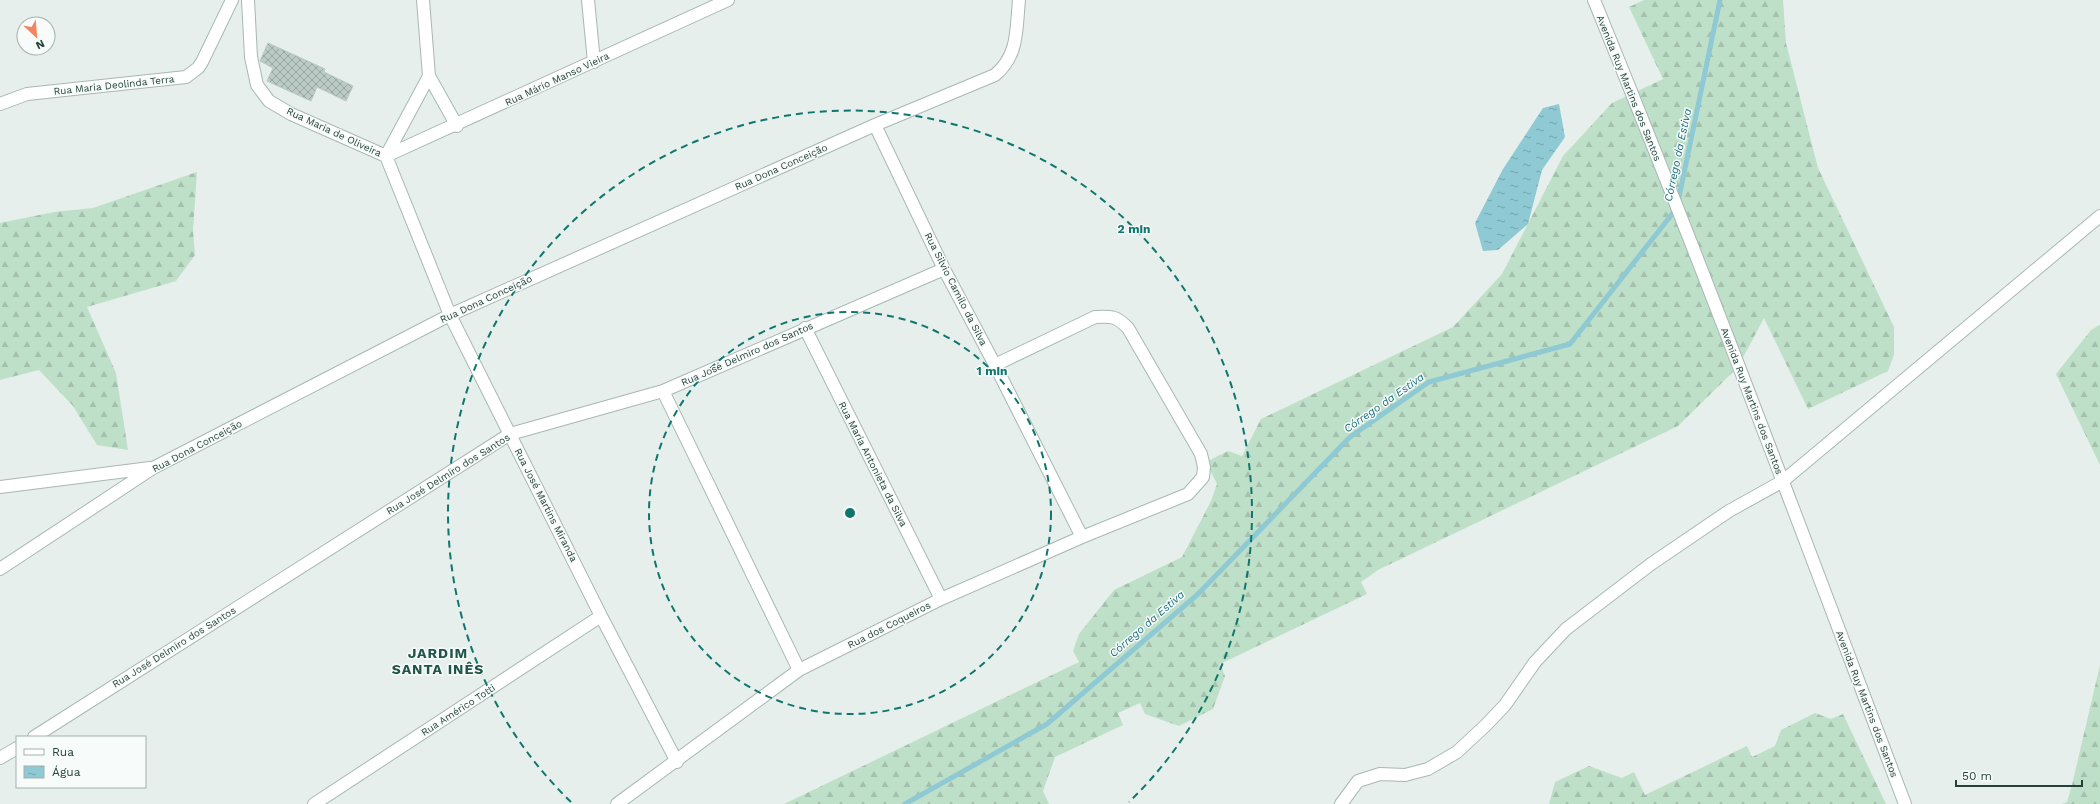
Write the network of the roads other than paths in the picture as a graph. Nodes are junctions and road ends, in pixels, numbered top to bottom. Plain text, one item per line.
1 (232, 0) edge
2 (248, 0) edge
3 (423, 0) edge
4 (588, 0) edge
5 (728, 0) edge
6 (1018, 0) edge
7 (1594, 0) edge
8 (594, 62) junction
9 (429, 76) junction
10 (0, 104) edge
11 (875, 125) junction
12 (457, 126) junction
13 (386, 156) junction
14 (2100, 216) edge
15 (944, 269) junction
16 (450, 314) junction
17 (805, 328) junction
18 (995, 364) junction
19 (663, 391) junction
20 (510, 434) junction
21 (153, 468) junction
22 (1783, 481) junction
23 (0, 487) edge
24 (1082, 537) junction
25 (0, 569) edge
26 (941, 599) junction
27 (601, 616) junction
28 (799, 670) junction
29 (36, 736) edge
30 (16, 749) edge
31 (0, 758) edge
32 (677, 762) junction
33 (314, 804) edge
34 (618, 804) edge
35 (1341, 804) edge
36 (1905, 804) edge

1 - 10 street, Rua Maria Deolinda Terra
2 - 13 street, Rua Maria de Oliveira
3 - 9 street
4 - 8 street
5 - 8 street, Rua Mário Manso Vieira
6 - 11 street, Rua Dona Conceição
7 - 22 street, Avenida Ruy Martins dos Santos
8 - 12 street, Rua Mário Manso Vieira
9 - 12 street
9 - 13 street
11 - 15 street, Rua Silvio Camilo da Silva
11 - 16 street, Rua Dona Conceição
12 - 13 street, Rua Mário Manso Vieira
13 - 16 street, Rua José Martins Miranda
14 - 22 street
15 - 17 street, Rua José Delmiro dos Santos
15 - 18 street, Rua Silvio Camilo da Silva
16 - 20 street, Rua José Martins Miranda
16 - 21 street, Rua Dona Conceição
17 - 19 street, Rua José Delmiro dos Santos
17 - 26 street, Rua Maria Antonieta da Silva
18 - 24 street, Rua Silvio Camilo da Silva
18 - 24 street, Rua dos Coqueiros
19 - 20 street, Rua José Delmiro dos Santos
19 - 28 street
20 - 27 street, Rua José Martins Miranda
20 - 29 street, Rua José Delmiro dos Santos
21 - 23 street
21 - 25 street, Rua Dona Conceição
22 - 35 street
22 - 36 street, Avenida Ruy Martins dos Santos
24 - 26 street, Rua dos Coqueiros
26 - 28 street, Rua dos Coqueiros
27 - 32 street, Rua José Martins Miranda
27 - 33 street, Rua Américo Totti
28 - 32 street, Rua dos Coqueiros
30 - 31 street
32 - 34 street, Rua dos Coqueiros

